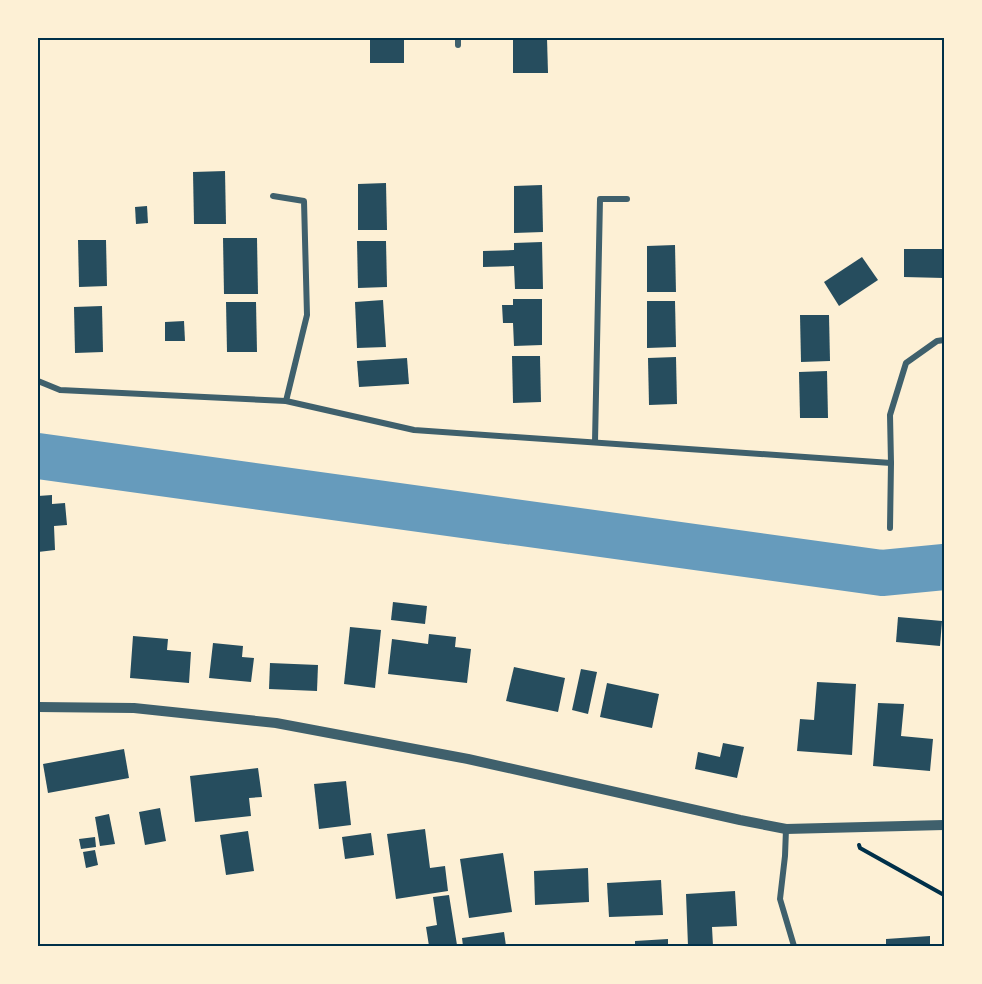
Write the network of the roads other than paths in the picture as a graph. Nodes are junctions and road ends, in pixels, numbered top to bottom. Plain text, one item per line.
1 (458, 38) edge
2 (458, 45) dead end
3 (273, 196) dead end
4 (627, 199) dead end
5 (945, 340) edge
6 (38, 381) edge
7 (286, 401) junction
8 (595, 442) junction
9 (891, 463) junction
10 (890, 528) dead end
11 (38, 707) edge
12 (945, 825) edge
13 (786, 829) junction
14 (794, 946) edge

1 - 2 street
3 - 7 street
4 - 8 street
5 - 9 street
6 - 7 street
7 - 8 street
8 - 9 street
9 - 10 street
11 - 13 street
12 - 13 street
13 - 14 street

